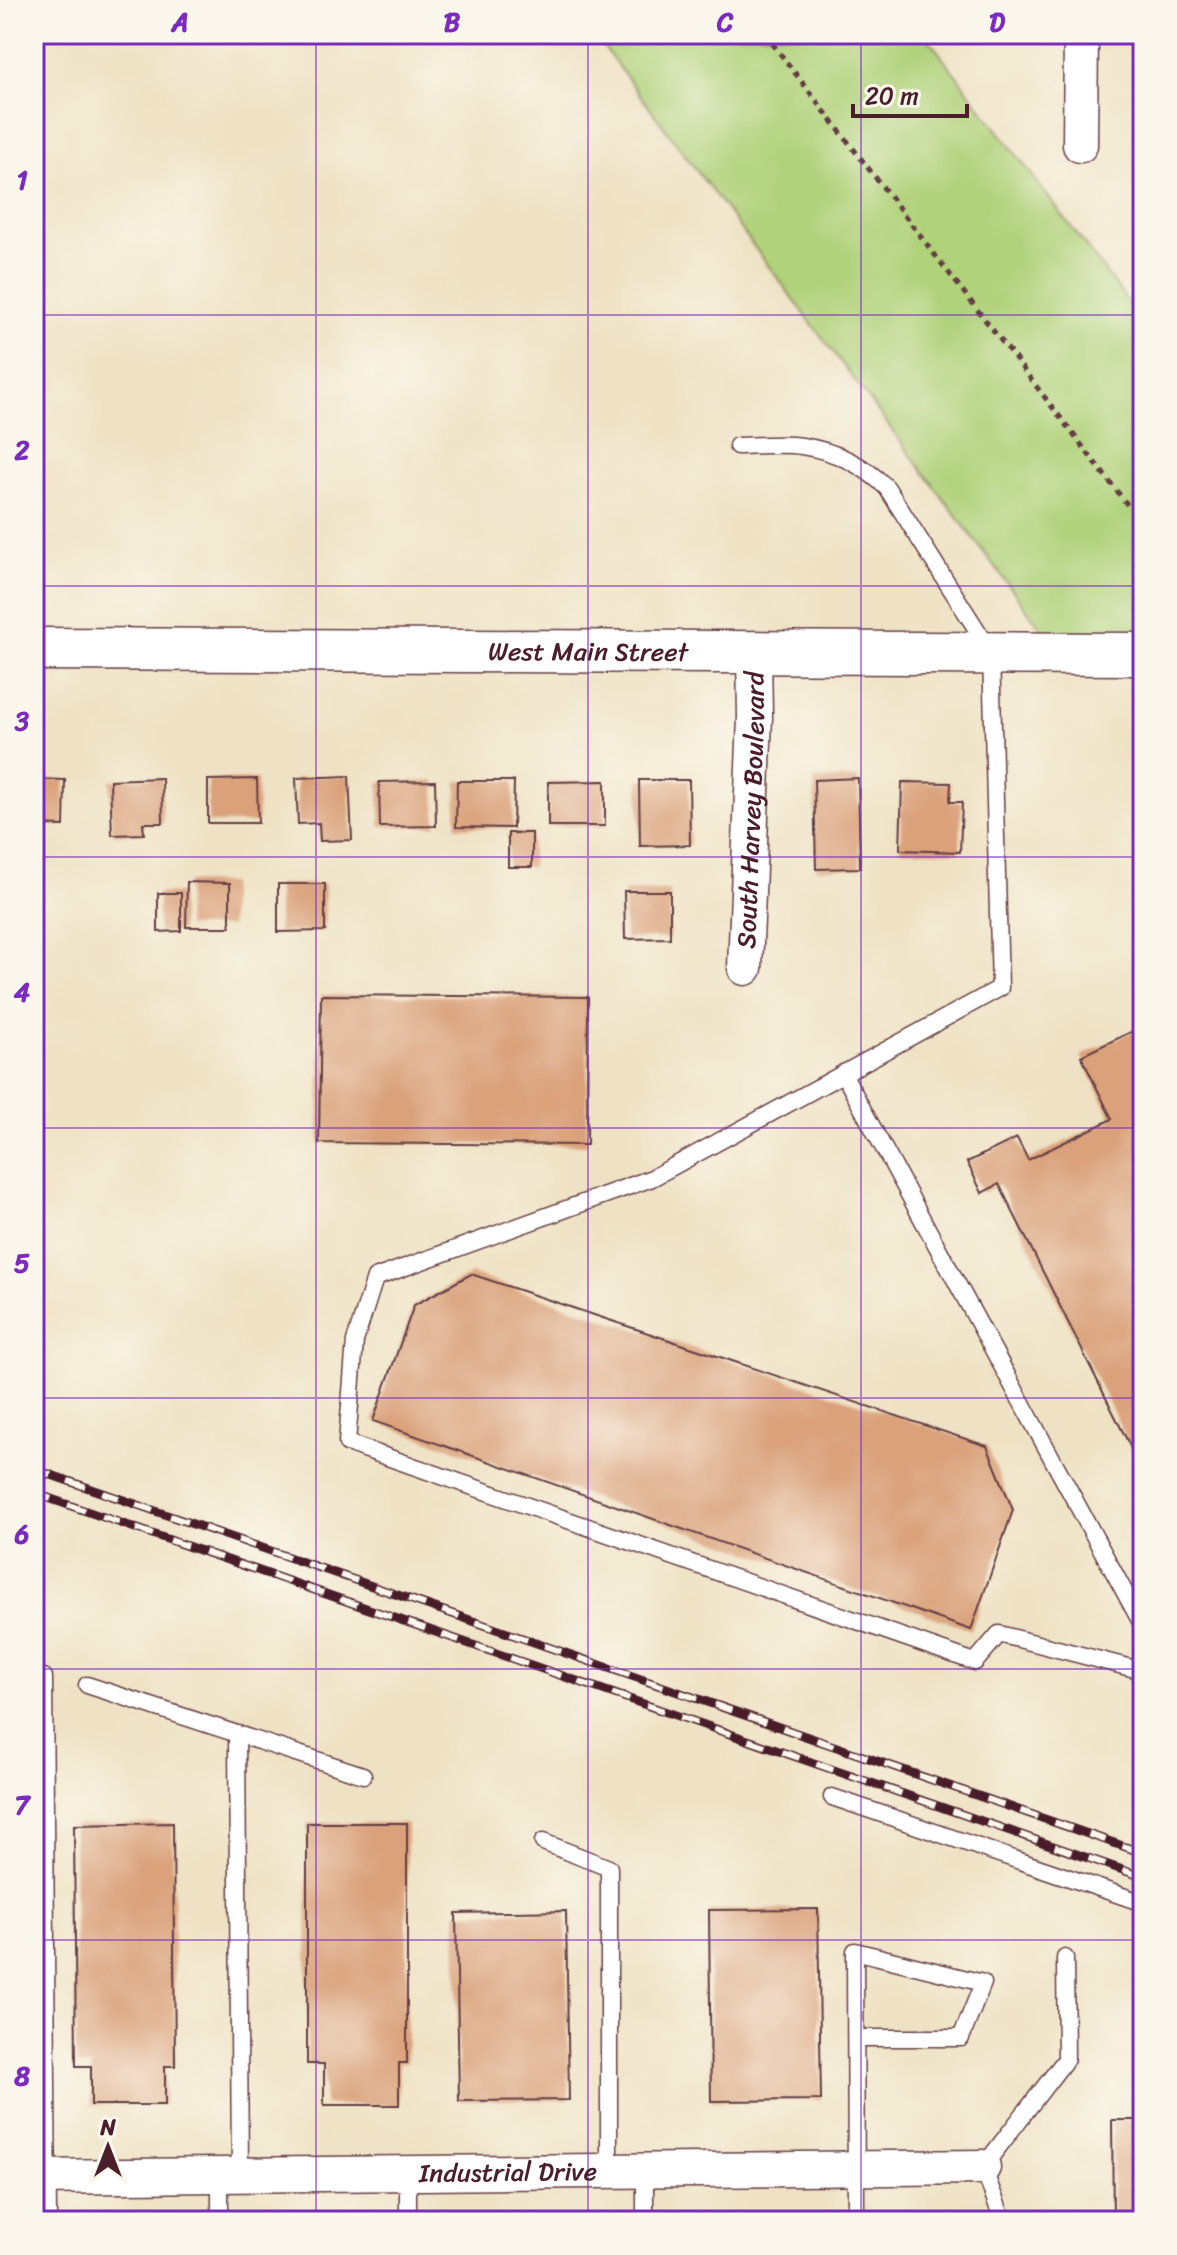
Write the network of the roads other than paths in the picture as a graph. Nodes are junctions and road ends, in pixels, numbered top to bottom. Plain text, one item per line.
1 (1081, 34) edge
2 (1080, 145) dead end
3 (737, 446) dead end
4 (34, 649) edge
5 (754, 652) junction
6 (991, 652) junction
7 (1143, 654) edge
8 (745, 968) dead end
9 (843, 1073) junction
10 (1143, 1626) edge
11 (1143, 1671) edge
12 (34, 1675) edge
13 (87, 1685) dead end
14 (237, 1734) junction
15 (363, 1775) dead end
16 (832, 1797) dead end
17 (543, 1842) dead end
18 (1143, 1903) edge
19 (1065, 1958) dead end
20 (856, 2038) junction
21 (983, 2167) junction
22 (856, 2168) junction
23 (645, 2170) junction
24 (609, 2171) junction
25 (408, 2173) junction
26 (230, 2175) junction
27 (41, 2176) edge
28 (48, 2221) edge
29 (220, 2221) edge
30 (408, 2221) edge
31 (645, 2221) edge
32 (856, 2221) edge
33 (1003, 2221) edge

1 - 2 street
3 - 6 lane
4 - 5 street, West Main Street
5 - 6 street, West Main Street
5 - 8 street, South Harvey Boulevard
6 - 7 street, West Main Street
6 - 9 lane
9 - 10 lane
9 - 11 lane
12 - 27 lane
13 - 14 lane
14 - 15 lane
14 - 26 lane
16 - 18 lane
17 - 24 lane
19 - 21 lane
20 - 20 lane
20 - 22 lane
21 - 22 street, Industrial Drive
21 - 33 lane
22 - 23 street, Industrial Drive
22 - 32 lane
23 - 24 street, Industrial Drive
23 - 31 lane
24 - 25 street, Industrial Drive
25 - 26 street, Industrial Drive
25 - 30 lane
26 - 27 street, Industrial Drive
26 - 29 lane
27 - 28 lane

